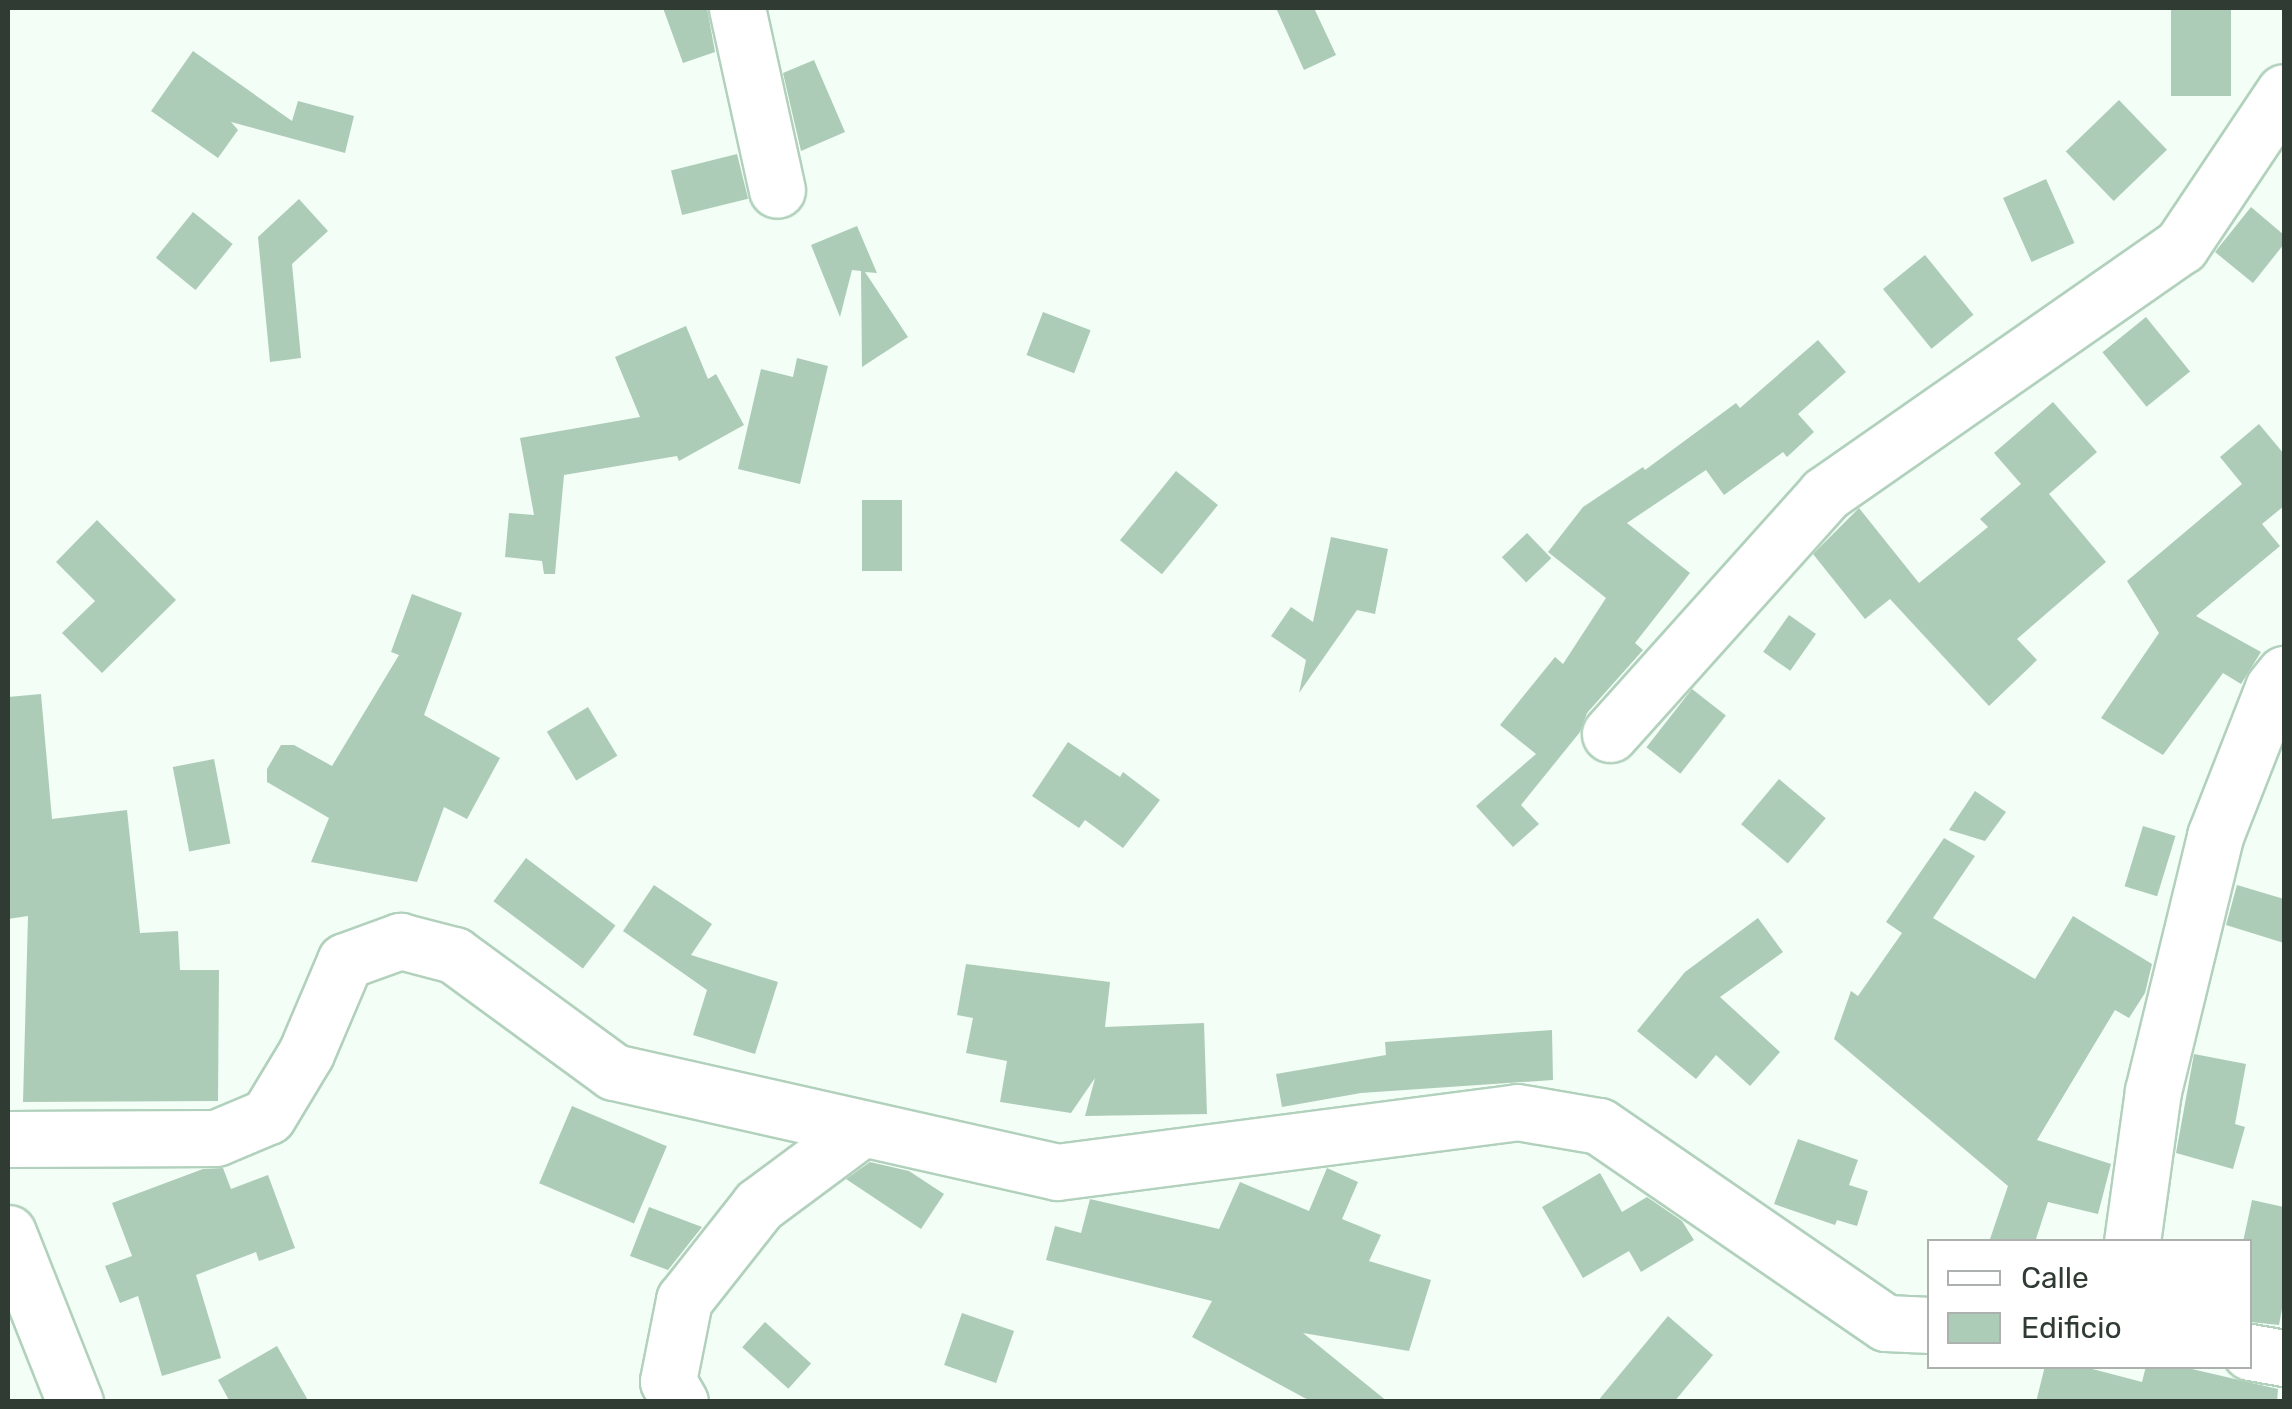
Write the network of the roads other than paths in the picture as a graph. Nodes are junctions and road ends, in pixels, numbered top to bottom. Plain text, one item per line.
1 (737, 8) edge
2 (2284, 92) edge
3 (777, 190) dead end
4 (2284, 674) edge
5 (1610, 734) dead end
6 (860, 1130) junction
7 (8, 1139) edge
8 (8, 1232) edge
9 (2132, 1239) edge
10 (1927, 1325) edge
11 (2252, 1352) edge
12 (2284, 1358) edge
13 (75, 1402) edge
14 (680, 1402) edge

1 - 3 street
2 - 5 street
4 - 9 street
6 - 7 street
6 - 10 street
6 - 14 street
8 - 13 street
11 - 12 street

